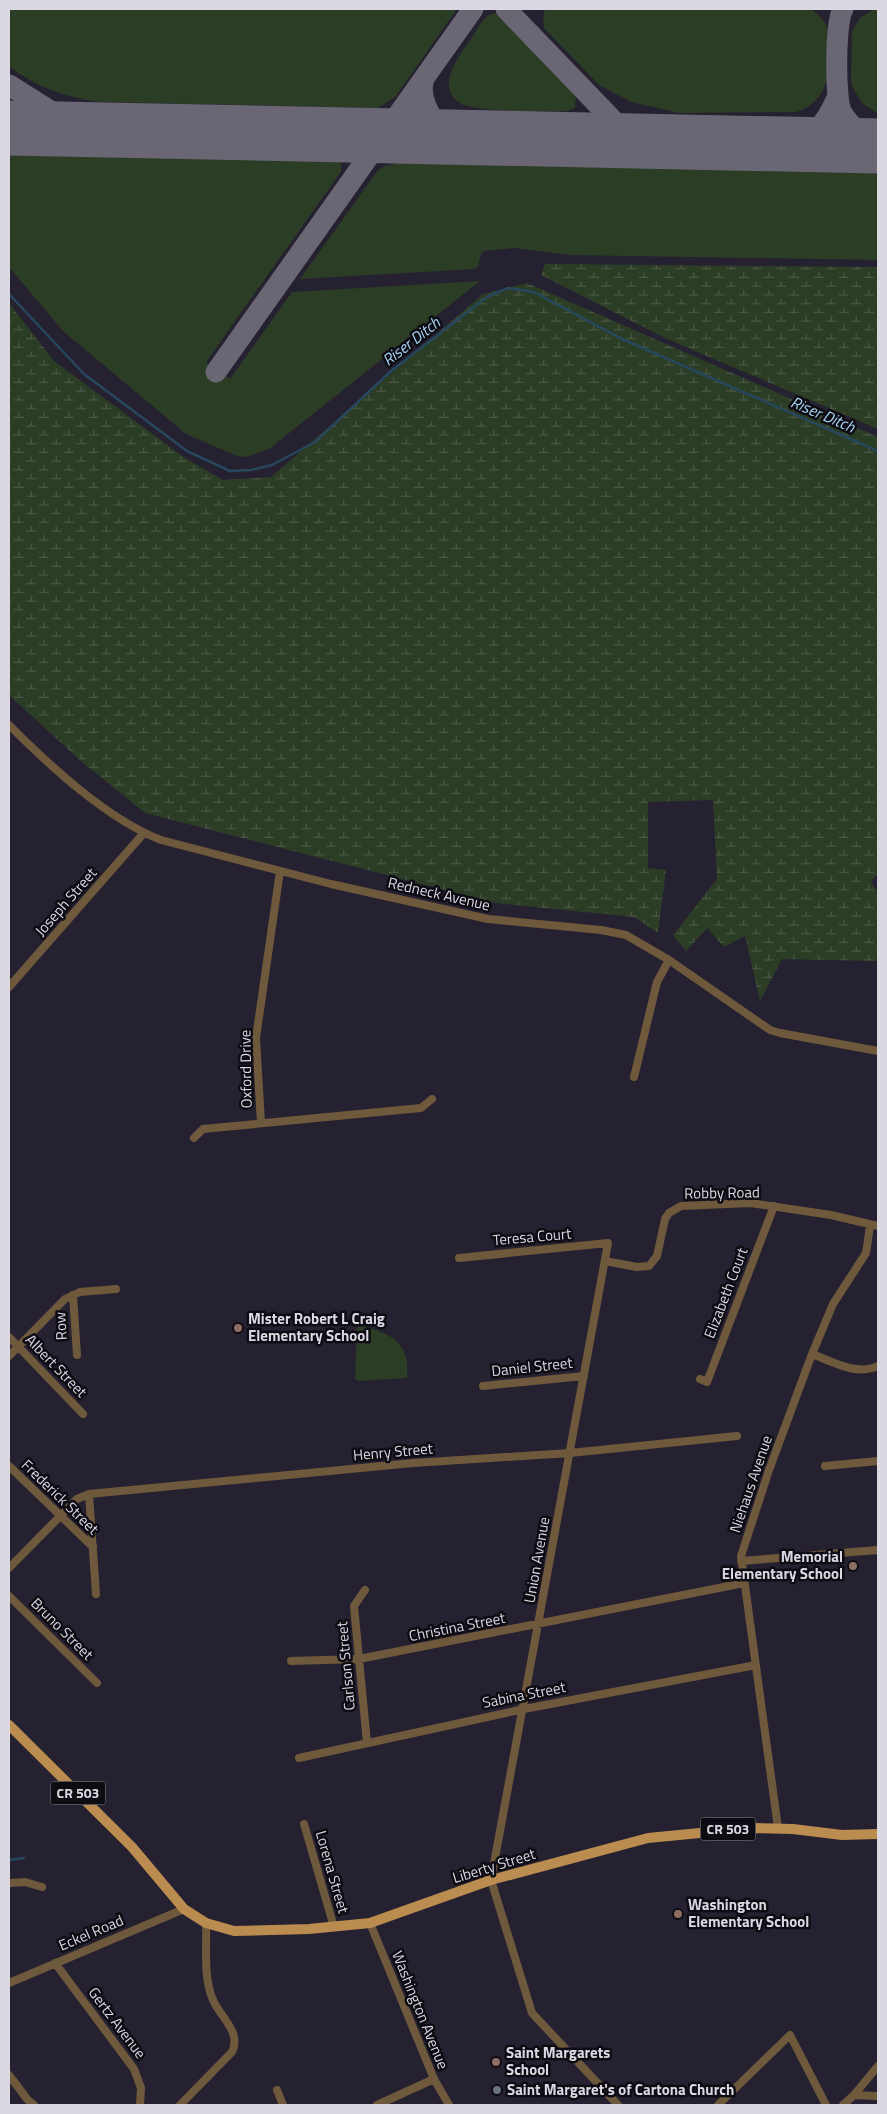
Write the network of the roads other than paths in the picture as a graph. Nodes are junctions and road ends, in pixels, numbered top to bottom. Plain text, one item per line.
1 (9, 725) edge
2 (144, 834) junction
3 (280, 871) junction
4 (669, 960) junction
5 (9, 987) edge
6 (878, 1051) edge
7 (634, 1077) dead end
8 (432, 1099) dead end
9 (261, 1123) junction
10 (194, 1138) dead end
11 (774, 1206) junction
12 (874, 1226) edge
13 (608, 1243) joint
14 (458, 1258) dead end
15 (605, 1261) junction
16 (116, 1289) dead end
17 (73, 1295) junction
18 (9, 1336) edge
19 (18, 1346) junction
20 (812, 1354) junction
21 (77, 1355) dead end
22 (9, 1356) edge
23 (878, 1366) edge
24 (584, 1376) junction
25 (700, 1380) dead end
26 (483, 1386) dead end
27 (83, 1414) dead end
28 (737, 1436) dead end
29 (570, 1453) junction
30 (878, 1461) edge
31 (9, 1466) edge
32 (825, 1466) dead end
33 (89, 1494) junction
34 (60, 1516) junction
35 (93, 1548) junction
36 (878, 1550) edge
37 (741, 1561) junction
38 (9, 1568) edge
39 (744, 1583) junction
40 (365, 1590) dead end
41 (96, 1594) dead end
42 (9, 1596) edge
43 (540, 1625) junction
44 (359, 1659) junction
45 (291, 1661) dead end
46 (756, 1665) junction
47 (97, 1683) dead end
48 (524, 1709) junction
49 (9, 1725) edge
50 (367, 1742) junction
51 (299, 1758) dead end
52 (304, 1824) dead end
53 (778, 1828) junction
54 (878, 1834) edge
55 (492, 1880) junction
56 (9, 1883) edge
57 (42, 1888) dead end
58 (184, 1909) junction
59 (206, 1923) junction
60 (370, 1923) junction
61 (334, 1927) junction
62 (55, 1963) junction
63 (9, 1983) edge
64 (878, 2066) edge
65 (9, 2075) edge
66 (434, 2079) junction
67 (277, 2090) dead end
68 (854, 2095) junction
69 (878, 2096) edge
70 (34, 2105) edge
71 (140, 2105) edge
72 (180, 2105) edge
73 (283, 2105) edge
74 (377, 2105) edge
75 (449, 2105) edge
76 (618, 2105) edge
77 (718, 2105) edge
78 (826, 2105) edge
79 (843, 2105) edge

1 - 2 street, Redneck Avenue
2 - 3 street, Redneck Avenue
2 - 5 street, Joseph Street
3 - 4 street, Redneck Avenue
3 - 9 street, Oxford Drive
4 - 6 street, Redneck Avenue
4 - 7 street
8 - 9 street, Oxford Drive
9 - 10 street
11 - 12 street, Robby Road
11 - 15 street, Robby Road
11 - 25 street, Elizabeth Court
12 - 20 street, Niehaus Avenue
13 - 14 street, Teresa Court
13 - 15 street, Union Avenue
15 - 24 street, Union Avenue
16 - 17 street
17 - 19 street
17 - 21 street, Row
18 - 19 street, Albert Street
19 - 22 street
19 - 27 street, Albert Street
20 - 23 street
20 - 37 street, Niehaus Avenue
24 - 26 street, Daniel Street
24 - 29 street, Union Avenue
28 - 29 street, Henry Street
29 - 33 street, Henry Street
29 - 43 street, Union Avenue
30 - 32 street
31 - 34 street, Frederick Street
33 - 34 street, Henry Street
33 - 35 street
34 - 35 street, Frederick Street
34 - 38 street, Henry Street
35 - 41 street
36 - 37 street
37 - 39 street, Niehaus Avenue
39 - 43 street, Christina Street
39 - 46 street, Niehaus Avenue
40 - 44 street, Carlson Street
42 - 47 street, Bruno Street
43 - 44 street, Christina Street
43 - 48 street, Union Avenue
44 - 45 street, Christina Street
44 - 50 street, Carlson Street
46 - 48 street, Sabina Street
46 - 53 street, Niehaus Avenue
48 - 50 street, Sabina Street
48 - 55 street, Union Avenue
49 - 58 main road, Liberty Street / CR 503
50 - 51 street, Sabina Street
52 - 61 street, Lorena Street
53 - 54 main road, Liberty Street / CR 503
53 - 55 main road, Liberty Street / CR 503
55 - 60 main road, Liberty Street / CR 503
55 - 76 street
56 - 57 street
58 - 59 main road, Liberty Street / CR 503
58 - 62 street, Eckel Road
59 - 61 main road, Liberty Street / CR 503
59 - 72 street
60 - 61 main road, Liberty Street / CR 503
60 - 66 street, Washington Avenue
62 - 63 street, Eckel Road
62 - 71 street, Gertz Avenue
64 - 68 street
65 - 70 street
66 - 74 street
66 - 75 street, Washington Avenue
67 - 73 street
68 - 69 street
68 - 79 street
77 - 78 street

